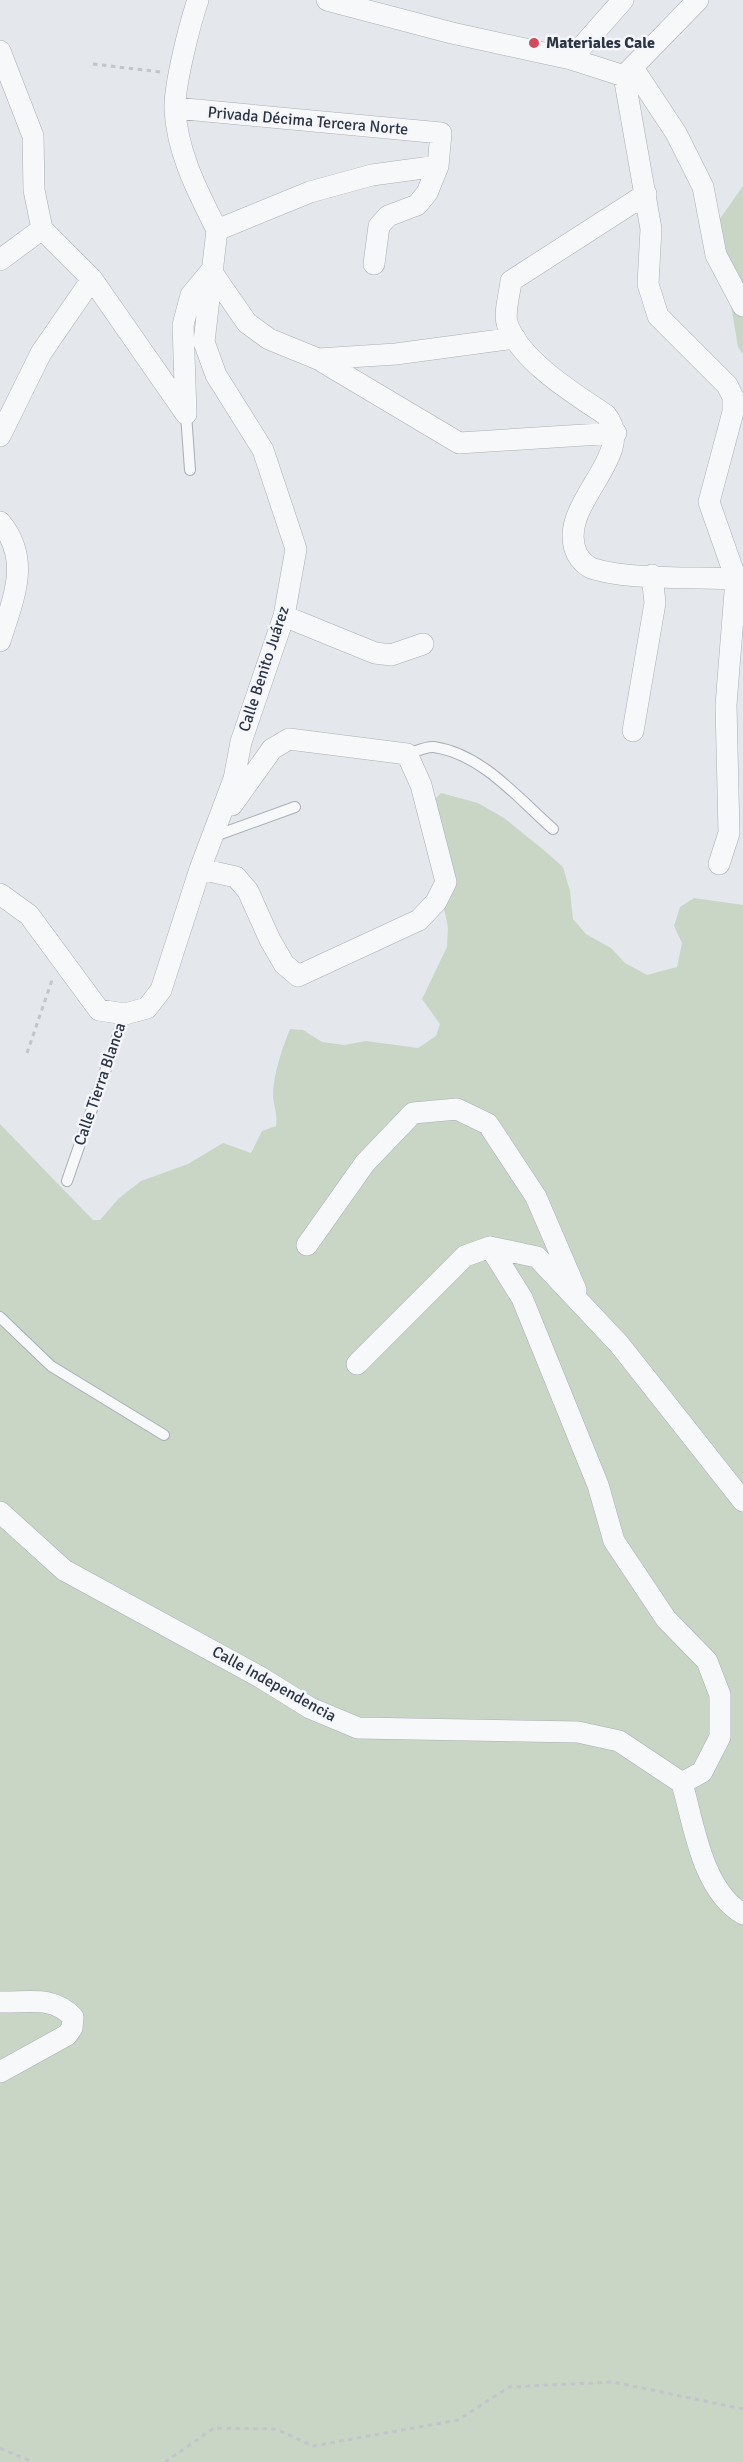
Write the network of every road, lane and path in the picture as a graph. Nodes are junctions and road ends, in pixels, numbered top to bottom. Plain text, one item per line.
1 (198, 0) edge
2 (327, 0) edge
3 (623, 0) edge
4 (698, 0) edge
5 (0, 51) edge
6 (571, 59) junction
7 (93, 64) dead end
8 (628, 72) junction
9 (181, 75) junction
10 (175, 108) junction
11 (438, 166) junction
12 (646, 194) junction
13 (42, 230) junction
14 (217, 230) junction
15 (0, 260) edge
16 (374, 264) dead end
17 (211, 271) junction
18 (93, 279) junction
19 (743, 306) edge
20 (515, 338) junction
21 (318, 359) junction
22 (186, 414) junction
23 (616, 434) junction
24 (0, 436) edge
25 (190, 470) dead end
26 (0, 522) edge
27 (652, 575) junction
28 (736, 579) junction
29 (284, 616) junction
30 (0, 641) edge
31 (423, 644) dead end
32 (633, 731) dead end
33 (407, 754) junction
34 (295, 807) dead end
35 (553, 829) dead end
36 (213, 834) junction
37 (719, 864) dead end
38 (200, 868) junction
39 (0, 894) edge
40 (60, 955) junction
41 (125, 1014) junction
42 (27, 1053) dead end
43 (67, 1180) dead end
44 (307, 1245) dead end
45 (490, 1247) junction
46 (582, 1305) junction
47 (0, 1317) edge
48 (357, 1364) dead end
49 (164, 1435) dead end
50 (743, 1501) edge
51 (0, 1512) edge
52 (682, 1783) junction
53 (743, 1914) edge
54 (0, 2002) edge
55 (0, 2072) edge
56 (743, 2409) edge
57 (0, 2448) edge
58 (33, 2462) edge
59 (165, 2462) edge

1 - 9 street
2 - 6 street
3 - 6 street
4 - 8 street
5 - 13 street
6 - 8 street
7 - 9 path
8 - 12 street
8 - 19 street
9 - 10 street
10 - 11 street, Privada Décima Tercera Norte
10 - 14 street
11 - 14 street
11 - 16 street
12 - 20 street
12 - 28 street
13 - 15 street
13 - 18 street
14 - 17 street, Calle Benito Juárez
17 - 21 street
17 - 22 street
17 - 29 street, Calle Benito Juárez
18 - 22 street
18 - 24 street
20 - 21 street
20 - 23 street
21 - 23 street
22 - 25 lane
23 - 27 street
26 - 30 street
27 - 28 street
27 - 32 street
28 - 37 street
29 - 31 street
29 - 36 street, Calle Benito Juárez
33 - 35 lane
33 - 36 street
33 - 38 street
34 - 36 lane
36 - 38 street, Calle Tierra Blanca
38 - 41 street, Calle Tierra Blanca
39 - 40 street
40 - 41 street
40 - 42 path
41 - 43 lane, Calle Tierra Blanca
44 - 46 street
45 - 46 street
45 - 48 street
45 - 52 street
46 - 50 street
47 - 49 lane
51 - 52 street, Calle Independencia
52 - 53 street
54 - 55 street
56 - 59 path
57 - 58 path

